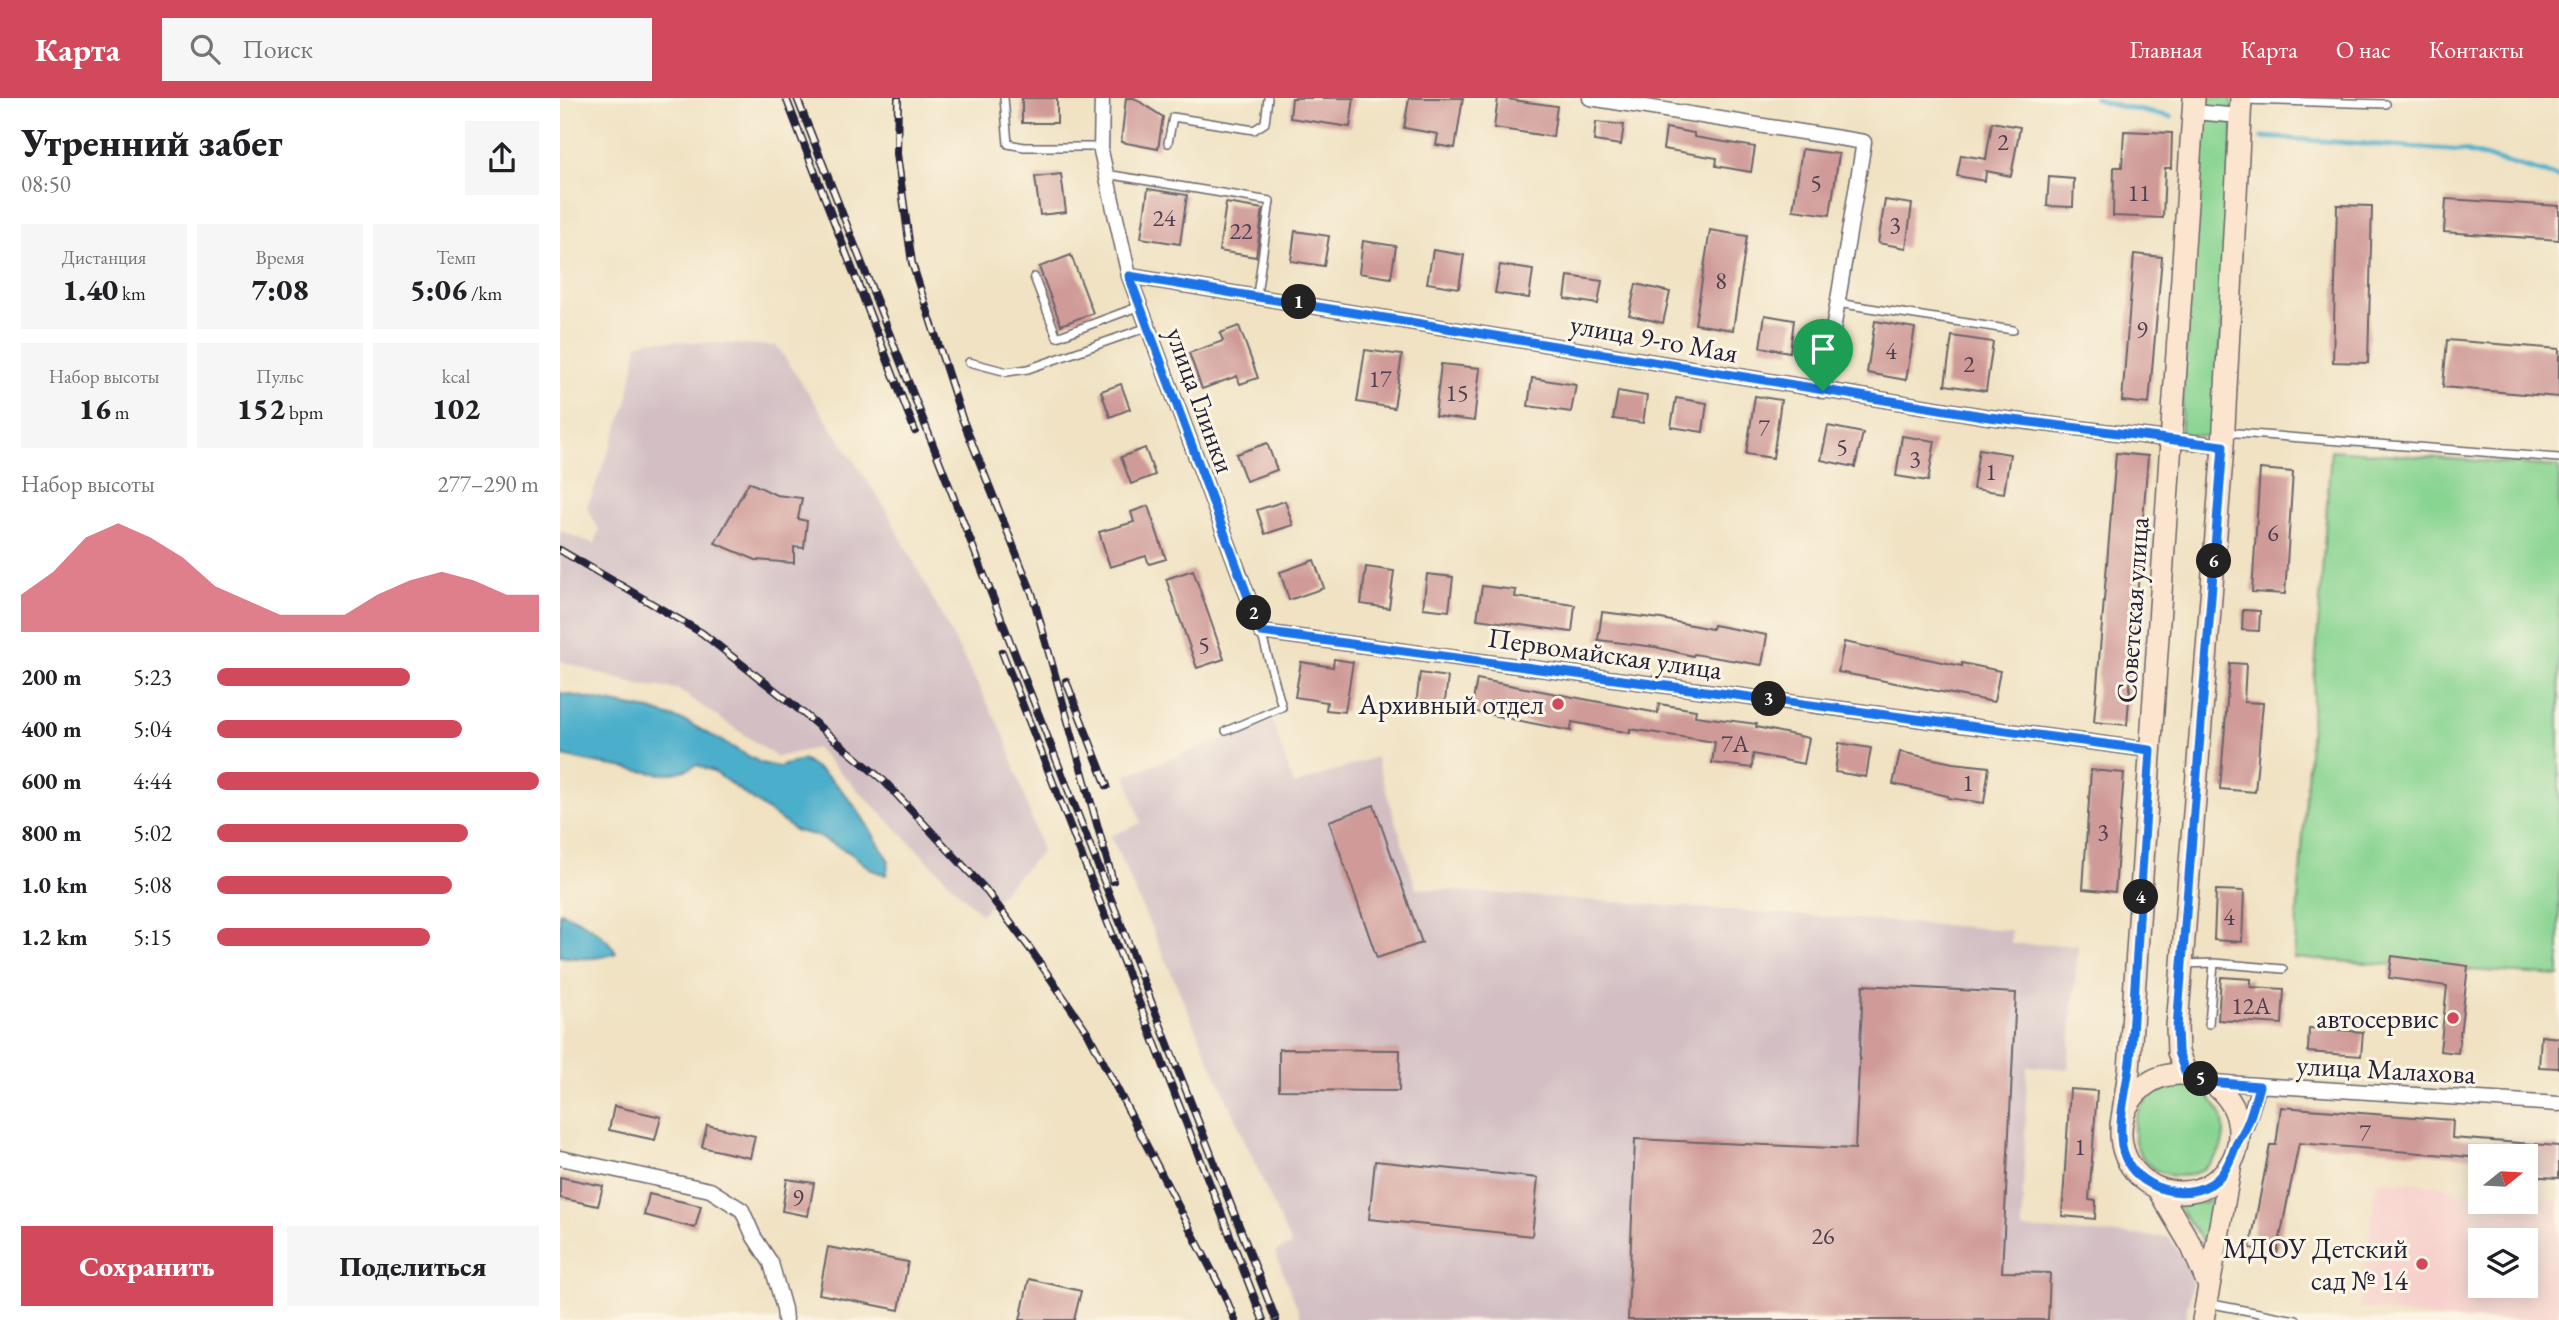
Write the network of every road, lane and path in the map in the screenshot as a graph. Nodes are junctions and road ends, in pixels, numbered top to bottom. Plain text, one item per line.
1 (1004, 98) edge
2 (1102, 98) edge
3 (1268, 98) edge
4 (1590, 98) edge
5 (2269, 100) edge
6 (2386, 104) dead end
7 (2194, 105) edge
8 (2241, 105) edge
9 (1168, 143) dead end
10 (1101, 147) junction
11 (1106, 174) junction
12 (1129, 276) junction
13 (1034, 277) dead end
14 (1257, 295) junction
15 (1837, 303) junction
16 (1140, 306) junction
17 (1148, 327) junction
18 (2013, 330) dead end
19 (969, 362) dead end
20 (1823, 391) junction
21 (2173, 439) junction
22 (2223, 439) junction
23 (2559, 458) edge
24 (1261, 632) junction
25 (1226, 731) dead end
26 (2150, 750) junction
27 (2214, 963) junction
28 (2182, 964) junction
29 (2283, 970) dead end
30 (2210, 1024) dead end
31 (2186, 1074) junction
32 (2209, 1082) junction
33 (2259, 1086) junction
34 (2559, 1104) edge
35 (2121, 1125) junction
36 (2234, 1153) junction
37 (560, 1158) edge
38 (2157, 1188) junction
39 (2206, 1303) edge
40 (785, 1320) edge
41 (2296, 1320) edge

1 - 10 lane
2 - 10 street, улица Глинки
3 - 9 lane
4 - 15 street
5 - 6 lane
5 - 8 lane
7 - 8 street
7 - 21 main road, Советская улица
8 - 22 main road
10 - 11 street, улица Глинки
11 - 12 street, улица Глинки
11 - 14 lane
12 - 14 street, улица 9-го Мая
12 - 16 street, улица Глинки
13 - 16 lane
14 - 20 street, улица 9-го Мая
15 - 18 lane
15 - 20 street
16 - 17 street, улица Глинки
17 - 19 lane
17 - 24 street, улица Глинки
20 - 21 street, улица 9-го Мая
21 - 22 street, улица 9-го Мая
21 - 26 main road, Советская улица
22 - 23 lane
22 - 28 main road
24 - 25 lane
24 - 26 street, Первомайская улица
26 - 35 main road, Советская улица
27 - 28 lane
27 - 29 lane
27 - 30 lane
28 - 31 main road
31 - 32 main road
31 - 35 main road
32 - 33 street, улица Малахова
32 - 36 main road
33 - 34 street, улица Малахова
33 - 36 street
35 - 38 main road, Советская улица
36 - 38 main road
36 - 39 main road
37 - 40 street
38 - 39 main road, Советская улица
39 - 41 lane

